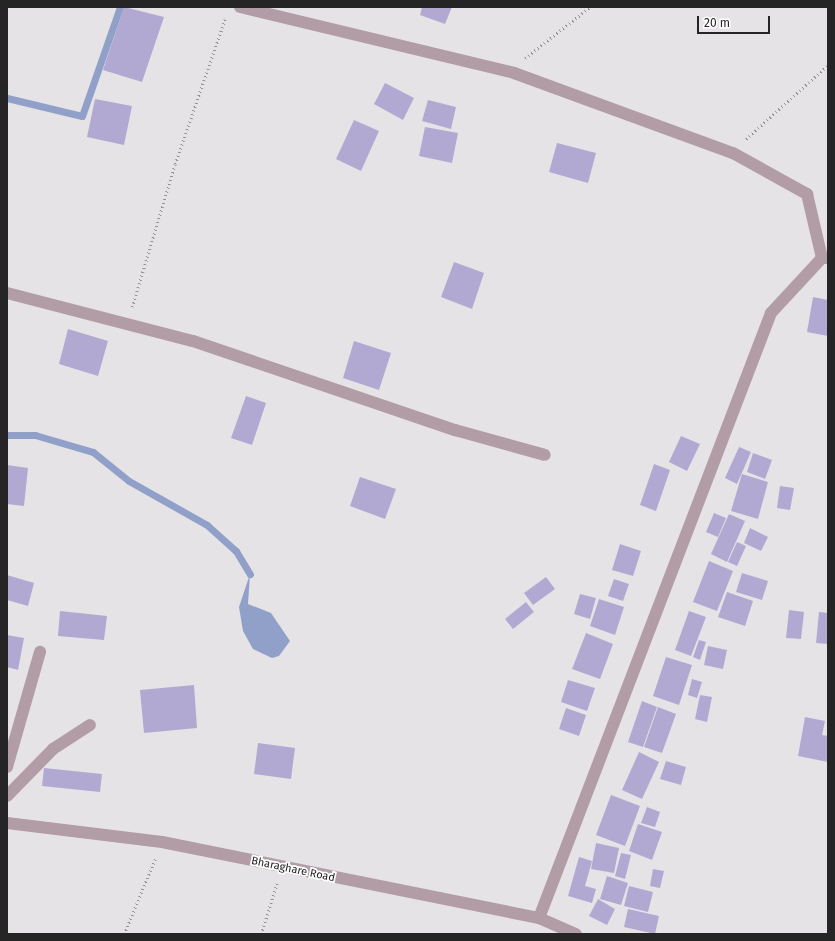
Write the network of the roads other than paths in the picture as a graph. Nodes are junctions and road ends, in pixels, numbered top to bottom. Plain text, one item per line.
1 (240, 7) edge
2 (825, 258) edge
3 (7, 293) edge
4 (545, 454) dead end
5 (40, 652) dead end
6 (90, 725) dead end
7 (7, 767) edge
8 (7, 796) edge
9 (7, 823) edge
10 (539, 918) junction
11 (576, 934) edge

1 - 2 street
2 - 10 street
3 - 4 street
5 - 7 street
6 - 8 street
9 - 10 street, Bharaghare Road
10 - 11 street, Bharaghare Road

